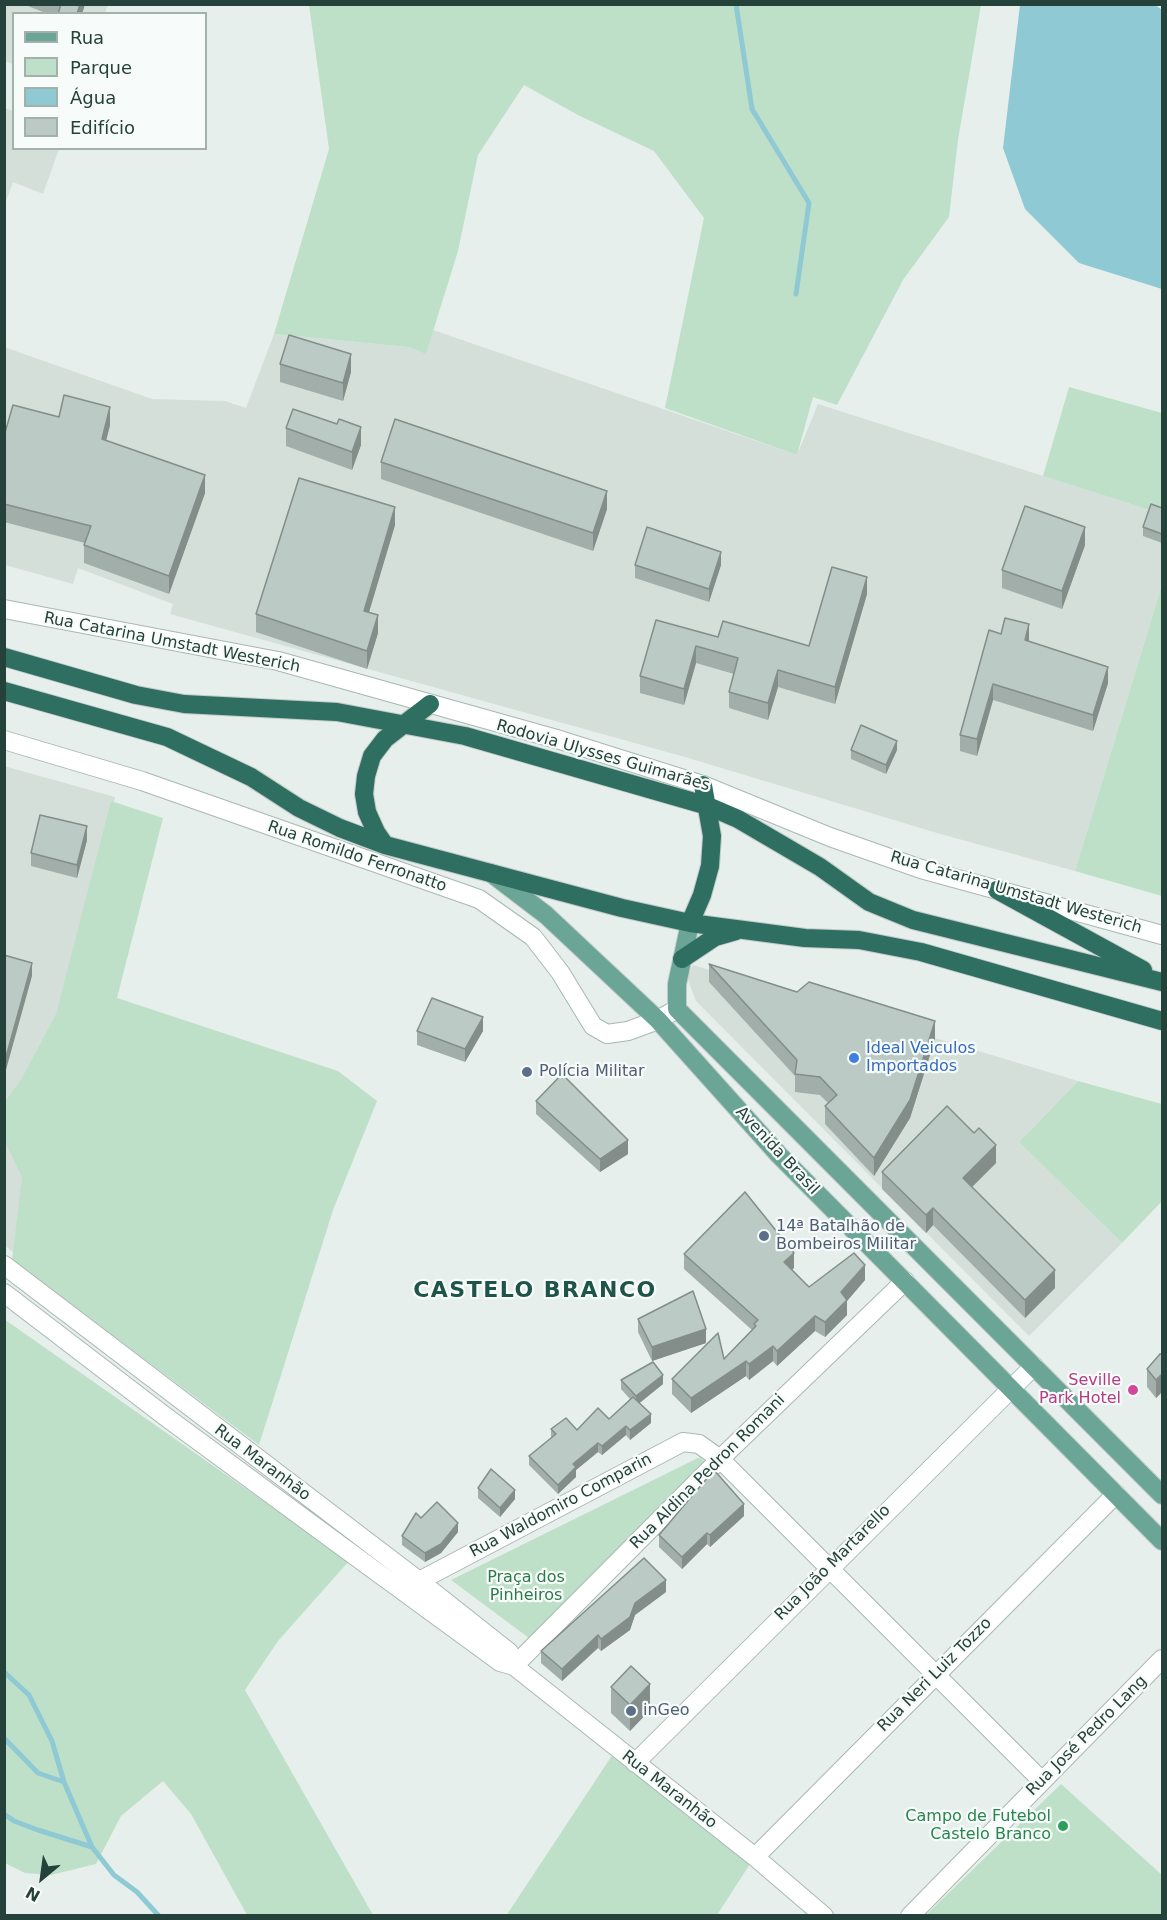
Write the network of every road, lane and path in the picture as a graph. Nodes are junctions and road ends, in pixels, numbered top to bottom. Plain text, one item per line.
1 (4, 609) edge
2 (4, 657) edge
3 (4, 691) edge
4 (430, 704) junction
5 (404, 724) junction
6 (4, 740) edge
7 (703, 785) junction
8 (708, 806) junction
9 (385, 845) junction
10 (487, 870) junction
11 (997, 890) junction
12 (690, 923) junction
13 (738, 930) junction
14 (1162, 935) edge
15 (682, 959) junction
16 (1162, 981) edge
17 (677, 1010) junction
18 (658, 1020) junction
19 (1162, 1021) edge
20 (4, 1265) edge
21 (905, 1281) junction
22 (4, 1293) edge
23 (52, 1304) junction
24 (40, 1322) junction
25 (1034, 1366) junction
26 (1010, 1388) junction
27 (178, 1400) junction
28 (166, 1417) junction
29 (720, 1459) junction
30 (1116, 1494) junction
31 (1162, 1495) edge
32 (356, 1534) junction
33 (1162, 1541) edge
34 (344, 1548) junction
35 (829, 1568) junction
36 (419, 1581) junction
37 (402, 1590) junction
38 (1162, 1659) edge
39 (514, 1666) junction
40 (935, 1674) junction
41 (635, 1763) junction
42 (1042, 1781) junction
43 (755, 1857) junction
44 (824, 1916) edge
45 (910, 1916) edge

1 - 4 street, Rua Catarina Umstadt Westerich
2 - 5 highway, Rodovia Ulysses Guimarães
3 - 9 highway
4 - 5 highway
4 - 7 street, Rua Catarina Umstadt Westerich
5 - 8 highway, Rodovia Ulysses Guimarães
5 - 9 highway
6 - 18 street, Rua Romildo Ferronatto
7 - 8 highway
7 - 11 street, Rua Catarina Umstadt Westerich
8 - 12 highway
8 - 16 highway, Rodovia Ulysses Guimarães
9 - 10 highway
10 - 12 highway
10 - 18 main road, Avenida Brasil
11 - 14 street, Rua Catarina Umstadt Westerich
11 - 16 highway
12 - 13 highway
12 - 15 main road
13 - 15 highway
13 - 19 highway
15 - 17 main road
17 - 18 street, Rua Romildo Ferronatto
17 - 25 main road, Avenida Brasil
18 - 21 main road, Avenida Brasil
20 - 23 street, Rua Maranhão
21 - 26 main road, Avenida Brasil
21 - 29 street, Rua Aldina Pedron Romani
22 - 24 street, Rua Maranhão
23 - 24 street
23 - 27 street, Rua Maranhão
24 - 28 street, Rua Maranhão
25 - 26 street, Rua João Martarello
25 - 31 main road, Avenida Brasil
26 - 30 main road, Avenida Brasil
26 - 35 street, Rua João Martarello
27 - 28 street
27 - 32 street, Rua Maranhão
28 - 34 street, Rua Maranhão
29 - 35 street, Rua Waldomiro Comparin
29 - 36 street, Rua Waldomiro Comparin
29 - 39 street, Rua Aldina Pedron Romani
30 - 33 main road, Avenida Brasil
30 - 40 street, Rua Neri Luiz Tozzo
32 - 34 street
32 - 36 street, Rua Maranhão
34 - 37 street, Rua Maranhão
35 - 40 street, Rua Waldomiro Comparin
35 - 41 street, Rua João Martarello
36 - 37 street, Rua Waldomiro Comparin
36 - 39 street, Rua Maranhão
37 - 39 street, Rua Maranhão
38 - 42 street, Rua José Pedro Lang
39 - 41 street, Rua Maranhão
40 - 42 street, Rua Waldomiro Comparin
40 - 43 street, Rua Neri Luiz Tozzo
41 - 43 street, Rua Maranhão
42 - 45 street, Rua José Pedro Lang
43 - 44 street, Rua Maranhão

